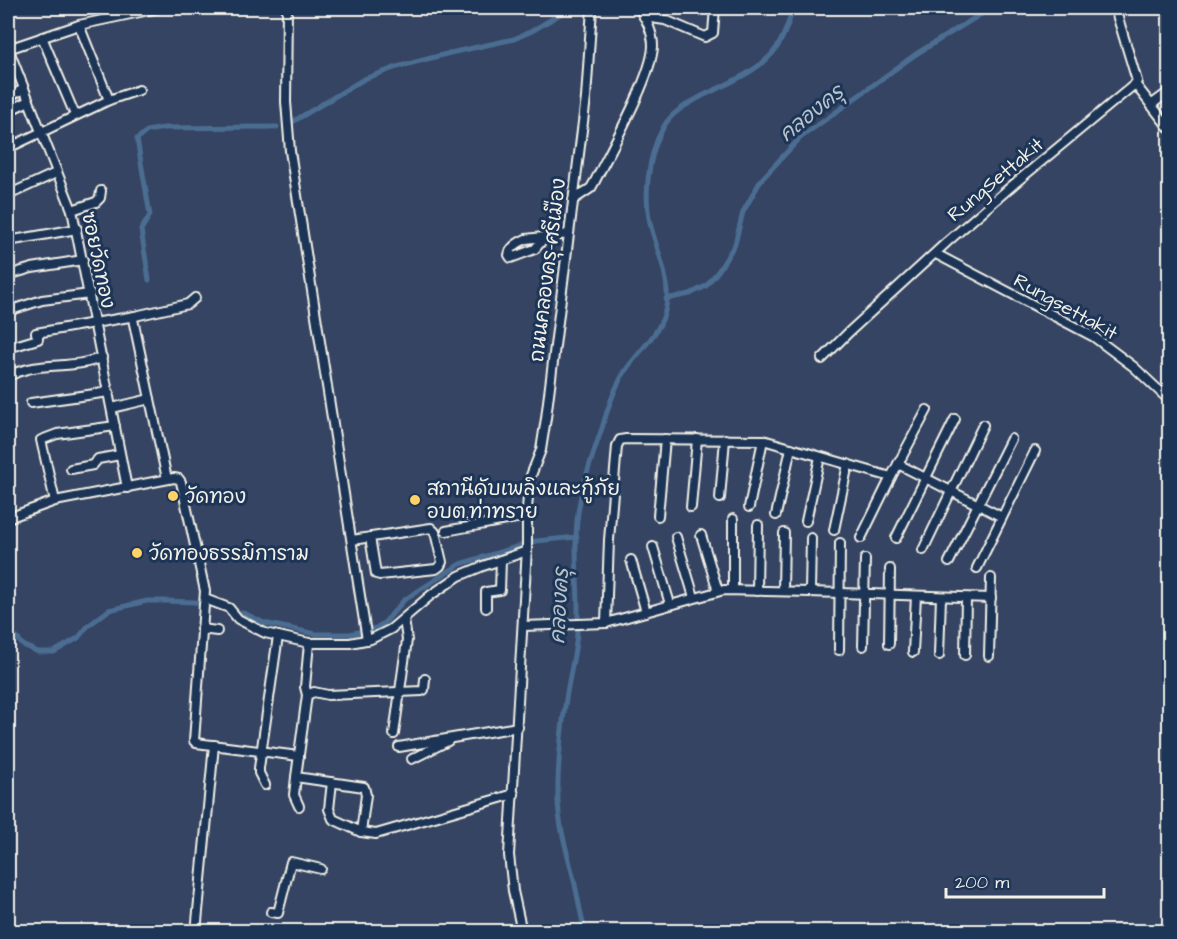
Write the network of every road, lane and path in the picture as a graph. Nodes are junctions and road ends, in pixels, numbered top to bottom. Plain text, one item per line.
1 (159, 8) edge
2 (287, 8) edge
3 (592, 8) edge
4 (639, 8) edge
5 (715, 8) edge
6 (1115, 8) edge
7 (644, 17) junction
8 (79, 25) junction
9 (42, 38) junction
10 (8, 49) edge
11 (1136, 84) junction
12 (24, 89) junction
13 (139, 90) dead end
14 (1170, 91) edge
15 (8, 97) edge
16 (108, 100) junction
17 (29, 101) junction
18 (1151, 105) junction
19 (8, 111) edge
20 (75, 115) junction
21 (1166, 119) edge
22 (1170, 129) edge
23 (40, 131) junction
24 (8, 148) edge
25 (56, 173) junction
26 (101, 191) dead end
27 (8, 195) edge
28 (573, 200) junction
29 (72, 210) junction
30 (77, 229) junction
31 (568, 234) junction
32 (545, 237) dead end
33 (8, 242) edge
34 (936, 254) junction
35 (83, 260) junction
36 (8, 275) edge
37 (90, 294) junction
38 (195, 298) dead end
39 (8, 311) edge
40 (135, 316) junction
41 (96, 323) junction
42 (8, 348) edge
43 (102, 357) junction
44 (822, 359) dead end
45 (13, 374) dead end
46 (109, 392) junction
47 (150, 399) junction
48 (1170, 401) edge
49 (31, 403) dead end
50 (112, 408) junction
51 (927, 410) dead end
52 (955, 419) dead end
53 (983, 425) dead end
54 (115, 426) junction
55 (665, 439) junction
56 (697, 439) junction
57 (725, 439) junction
58 (1011, 439) dead end
59 (764, 440) junction
60 (791, 448) junction
61 (1035, 451) dead end
62 (120, 455) junction
63 (820, 456) junction
64 (898, 464) junction
65 (848, 465) junction
66 (71, 469) dead end
67 (891, 477) junction
68 (926, 478) junction
69 (167, 479) junction
70 (127, 488) junction
71 (951, 490) junction
72 (720, 498) dead end
73 (55, 501) junction
74 (978, 504) junction
75 (691, 507) dead end
76 (749, 507) dead end
77 (776, 515) dead end
78 (526, 516) junction
79 (658, 516) dead end
80 (1002, 517) junction
81 (8, 518) edge
82 (733, 519) dead end
83 (806, 521) dead end
84 (758, 525) dead end
85 (834, 530) dead end
86 (446, 531) dead end
87 (784, 532) dead end
88 (701, 535) dead end
89 (370, 537) junction
90 (676, 537) dead end
91 (811, 538) dead end
92 (861, 538) dead end
93 (896, 538) dead end
94 (352, 540) junction
95 (840, 543) dead end
96 (653, 547) dead end
97 (527, 549) junction
98 (923, 550) dead end
99 (865, 558) dead end
100 (501, 560) junction
101 (631, 560) dead end
102 (949, 562) dead end
103 (977, 568) dead end
104 (890, 569) dead end
105 (991, 578) dead end
106 (733, 590) junction
107 (718, 591) junction
108 (757, 591) junction
109 (783, 591) junction
110 (810, 592) junction
111 (839, 594) junction
112 (864, 594) junction
113 (889, 594) junction
114 (916, 596) junction
115 (694, 597) junction
116 (941, 597) junction
117 (966, 598) junction
118 (991, 598) junction
119 (205, 603) junction
120 (670, 604) junction
121 (486, 608) dead end
122 (646, 612) junction
123 (404, 619) junction
124 (606, 623) junction
125 (523, 626) junction
126 (201, 629) junction
127 (217, 631) dead end
128 (366, 635) junction
129 (278, 636) junction
130 (309, 643) junction
131 (889, 644) dead end
132 (863, 646) dead end
133 (838, 650) dead end
134 (914, 652) dead end
135 (939, 655) dead end
136 (965, 655) dead end
137 (989, 656) dead end
138 (425, 679) dead end
139 (400, 692) junction
140 (307, 694) junction
141 (518, 727) junction
142 (394, 734) dead end
143 (453, 738) junction
144 (214, 745) junction
145 (399, 747) dead end
146 (261, 752) junction
147 (299, 756) junction
148 (412, 759) dead end
149 (296, 777) junction
150 (332, 782) junction
151 (265, 785) dead end
152 (514, 794) junction
153 (299, 806) dead end
154 (361, 832) junction
155 (321, 869) dead end
156 (271, 912) dead end
157 (195, 932) edge
158 (522, 932) edge

1 - 8 street
2 - 94 street
3 - 28 street, ถนนคลองครุ-ศรีเมือง
4 - 7 street
5 - 7 street
6 - 11 street
7 - 28 street
8 - 9 street
8 - 16 street
9 - 10 street
9 - 20 street
10 - 12 street, ซอยวัดทอง
11 - 18 street
11 - 34 street, RungSettakit
12 - 15 street
12 - 17 street, ซอยวัดทอง
13 - 16 street
14 - 18 street
16 - 20 street
17 - 19 street
17 - 23 street, ซอยวัดทอง
18 - 21 street
20 - 23 street
21 - 22 street
23 - 24 street
23 - 25 street, ซอยวัดทอง
25 - 27 street
25 - 29 street, ซอยวัดทอง
26 - 29 street
28 - 31 street, ถนนคลองครุ-ศรีเมือง
29 - 30 street, ซอยวัดทอง
30 - 33 street
30 - 35 street, ซอยวัดทอง
31 - 32 street
31 - 78 street, ถนนคลองครุ-ศรีเมือง
34 - 44 street, RungSettakit
34 - 48 street, Rungsettakit
35 - 36 street
35 - 37 street, ซอยวัดทอง
37 - 39 street
37 - 41 street, ซอยวัดทอง
38 - 40 street
40 - 41 street
40 - 47 street
41 - 42 street
41 - 43 street, ซอยวัดทอง
43 - 45 street
43 - 46 street, ซอยวัดทอง
46 - 49 street
46 - 50 street, ซอยวัดทอง
47 - 50 street
47 - 69 street
50 - 54 street, ซอยวัดทอง
51 - 64 street
52 - 68 street
53 - 71 street
54 - 62 street, ซอยวัดทอง
54 - 73 street
55 - 56 street
55 - 79 street
55 - 124 street
56 - 57 street
56 - 75 street
57 - 59 street
57 - 72 street
58 - 74 street
59 - 60 street
59 - 76 street
60 - 63 street
60 - 77 street
61 - 80 street
62 - 66 street
62 - 70 street, ซอยวัดทอง
63 - 65 street
63 - 83 street
64 - 67 street
64 - 68 street
65 - 67 street
65 - 85 street
67 - 92 street
68 - 71 street
68 - 93 street
69 - 70 street
69 - 119 street
70 - 73 street
71 - 74 street
71 - 98 street
73 - 81 street
74 - 80 street
74 - 102 street
78 - 86 street
78 - 97 street, ถนนคลองครุ-ศรีเมือง
80 - 103 street
82 - 106 street
84 - 108 street
87 - 109 street
88 - 107 street
89 - 89 street
89 - 94 street
90 - 115 street
91 - 110 street
94 - 128 street
95 - 111 street
96 - 120 street
97 - 100 street
97 - 125 street, ถนนคลองครุ-ศรีเมือง
99 - 112 street
100 - 121 street
100 - 123 street
101 - 122 street
104 - 113 street
105 - 118 street
106 - 107 street
106 - 108 street
107 - 115 street
108 - 109 street
109 - 110 street
110 - 111 street
111 - 112 street
111 - 133 street
112 - 113 street
112 - 132 street
113 - 114 street
113 - 131 street
114 - 116 street
114 - 134 street
115 - 120 street
116 - 117 street
116 - 135 street
117 - 118 street
117 - 136 street
118 - 137 street
119 - 126 street
119 - 129 street
120 - 122 street
122 - 124 street
123 - 128 street
123 - 139 street
124 - 125 street
125 - 141 street, ถนนคลองครุ-ศรีเมือง
126 - 127 street
126 - 144 street
128 - 130 street
129 - 130 street
129 - 146 street
130 - 140 street
138 - 139 street
139 - 140 street
139 - 142 street
140 - 147 street
141 - 143 street
141 - 152 street, ถนนคลองครุ-ศรีเมือง
143 - 145 street
143 - 148 street
144 - 146 street
144 - 157 street
146 - 147 street
146 - 151 street
147 - 149 street
149 - 150 street
149 - 153 street
150 - 154 street
150 - 154 street
152 - 154 street
152 - 158 street, ถนนคลองครุ-ศรีเมือง
155 - 156 street

